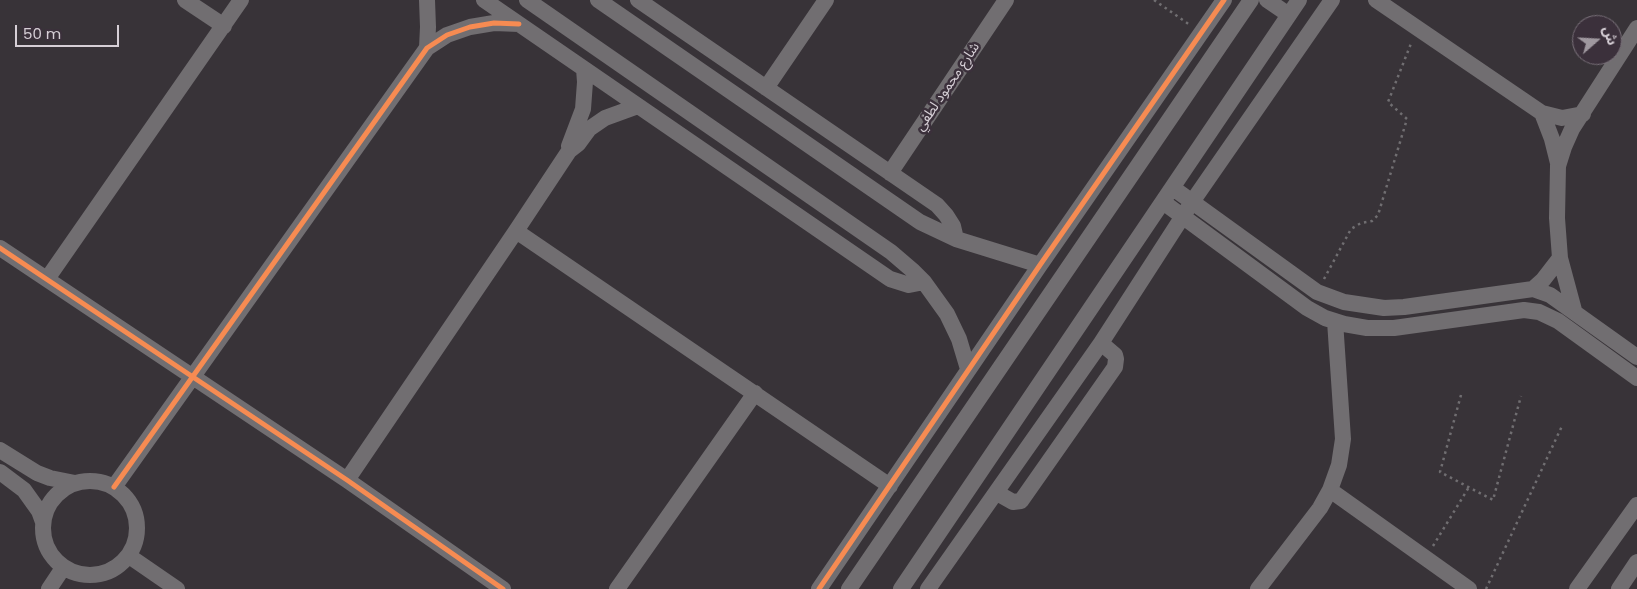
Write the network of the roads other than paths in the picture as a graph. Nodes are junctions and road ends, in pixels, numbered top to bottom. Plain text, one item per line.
1 (185, 0) edge
2 (241, 0) edge
3 (427, 0) edge
4 (484, 0) edge
5 (528, 0) edge
6 (598, 0) edge
7 (638, 0) edge
8 (826, 0) edge
9 (1006, 0) edge
10 (1224, 0) edge
11 (1251, 0) edge
12 (1267, 0) edge
13 (1299, 0) edge
14 (1332, 0) edge
15 (1376, 0) edge
16 (1289, 15) junction
17 (518, 24) junction
18 (224, 26) junction
19 (1637, 28) edge
20 (427, 48) junction
21 (584, 69) junction
22 (766, 88) junction
23 (638, 106) junction
24 (1542, 113) junction
25 (1583, 114) junction
26 (569, 151) junction
27 (1558, 166) junction
28 (890, 173) junction
29 (1173, 188) junction
30 (1163, 202) junction
31 (1192, 202) junction
32 (1182, 217) junction
33 (516, 231) junction
34 (956, 240) junction
35 (0, 248) edge
36 (1560, 258) junction
37 (1040, 264) junction
38 (47, 279) junction
39 (924, 282) junction
40 (1533, 289) junction
41 (1465, 298) junction
42 (1420, 305) junction
43 (1574, 310) junction
44 (1467, 318) junction
45 (1334, 321) junction
46 (1423, 324) junction
47 (1101, 343) junction
48 (1637, 357) edge
49 (968, 369) junction
50 (193, 377) junction
51 (1637, 378) edge
52 (755, 394) junction
53 (0, 450) edge
54 (0, 472) edge
55 (347, 480) junction
56 (75, 483) junction
57 (890, 486) junction
58 (114, 488) junction
59 (1330, 490) junction
60 (997, 493) junction
61 (1637, 505) edge
62 (43, 522) junction
63 (129, 556) junction
64 (1637, 562) edge
65 (63, 568) junction
66 (49, 589) edge
67 (178, 589) edge
68 (504, 589) edge
69 (617, 589) edge
70 (819, 589) edge
71 (849, 589) edge
72 (900, 589) edge
73 (928, 589) edge
74 (1258, 589) edge
75 (1469, 589) edge
76 (1577, 589) edge
77 (1619, 589) edge

1 - 18 street
2 - 18 street
3 - 20 street
4 - 17 street
5 - 39 street
6 - 34 street
7 - 22 street
8 - 22 street
9 - 28 street, شارع محمود لطفي
10 - 37 street
11 - 71 street
12 - 16 street
13 - 16 street
14 - 31 street
15 - 24 street
16 - 29 street
17 - 20 street
17 - 21 street
18 - 38 street
19 - 25 street
20 - 50 street
21 - 23 street
21 - 26 street
22 - 28 street
23 - 26 street
23 - 39 street
24 - 25 street
24 - 27 street
25 - 27 street
26 - 33 street
27 - 36 street
28 - 34 street
29 - 30 street
29 - 31 street
30 - 32 street
30 - 72 street
31 - 32 street
31 - 42 street
32 - 45 street
32 - 47 street
33 - 52 street
33 - 55 street
34 - 37 street
35 - 38 street
36 - 40 street
36 - 43 street
37 - 49 street
38 - 50 street
39 - 49 street
40 - 41 street
40 - 43 street
41 - 42 street
41 - 44 street
42 - 46 street
43 - 48 street
44 - 46 street
44 - 51 street
45 - 46 street
45 - 59 street
47 - 60 street
47 - 60 street
49 - 57 street
50 - 55 street
50 - 58 street
52 - 57 street
52 - 69 street
53 - 56 street
54 - 62 street
55 - 68 street
56 - 58 street
56 - 62 street
57 - 70 street
58 - 63 street
59 - 74 street
59 - 75 street
60 - 73 street
61 - 76 street
62 - 65 street
63 - 65 street
63 - 67 street
64 - 77 street
65 - 66 street

